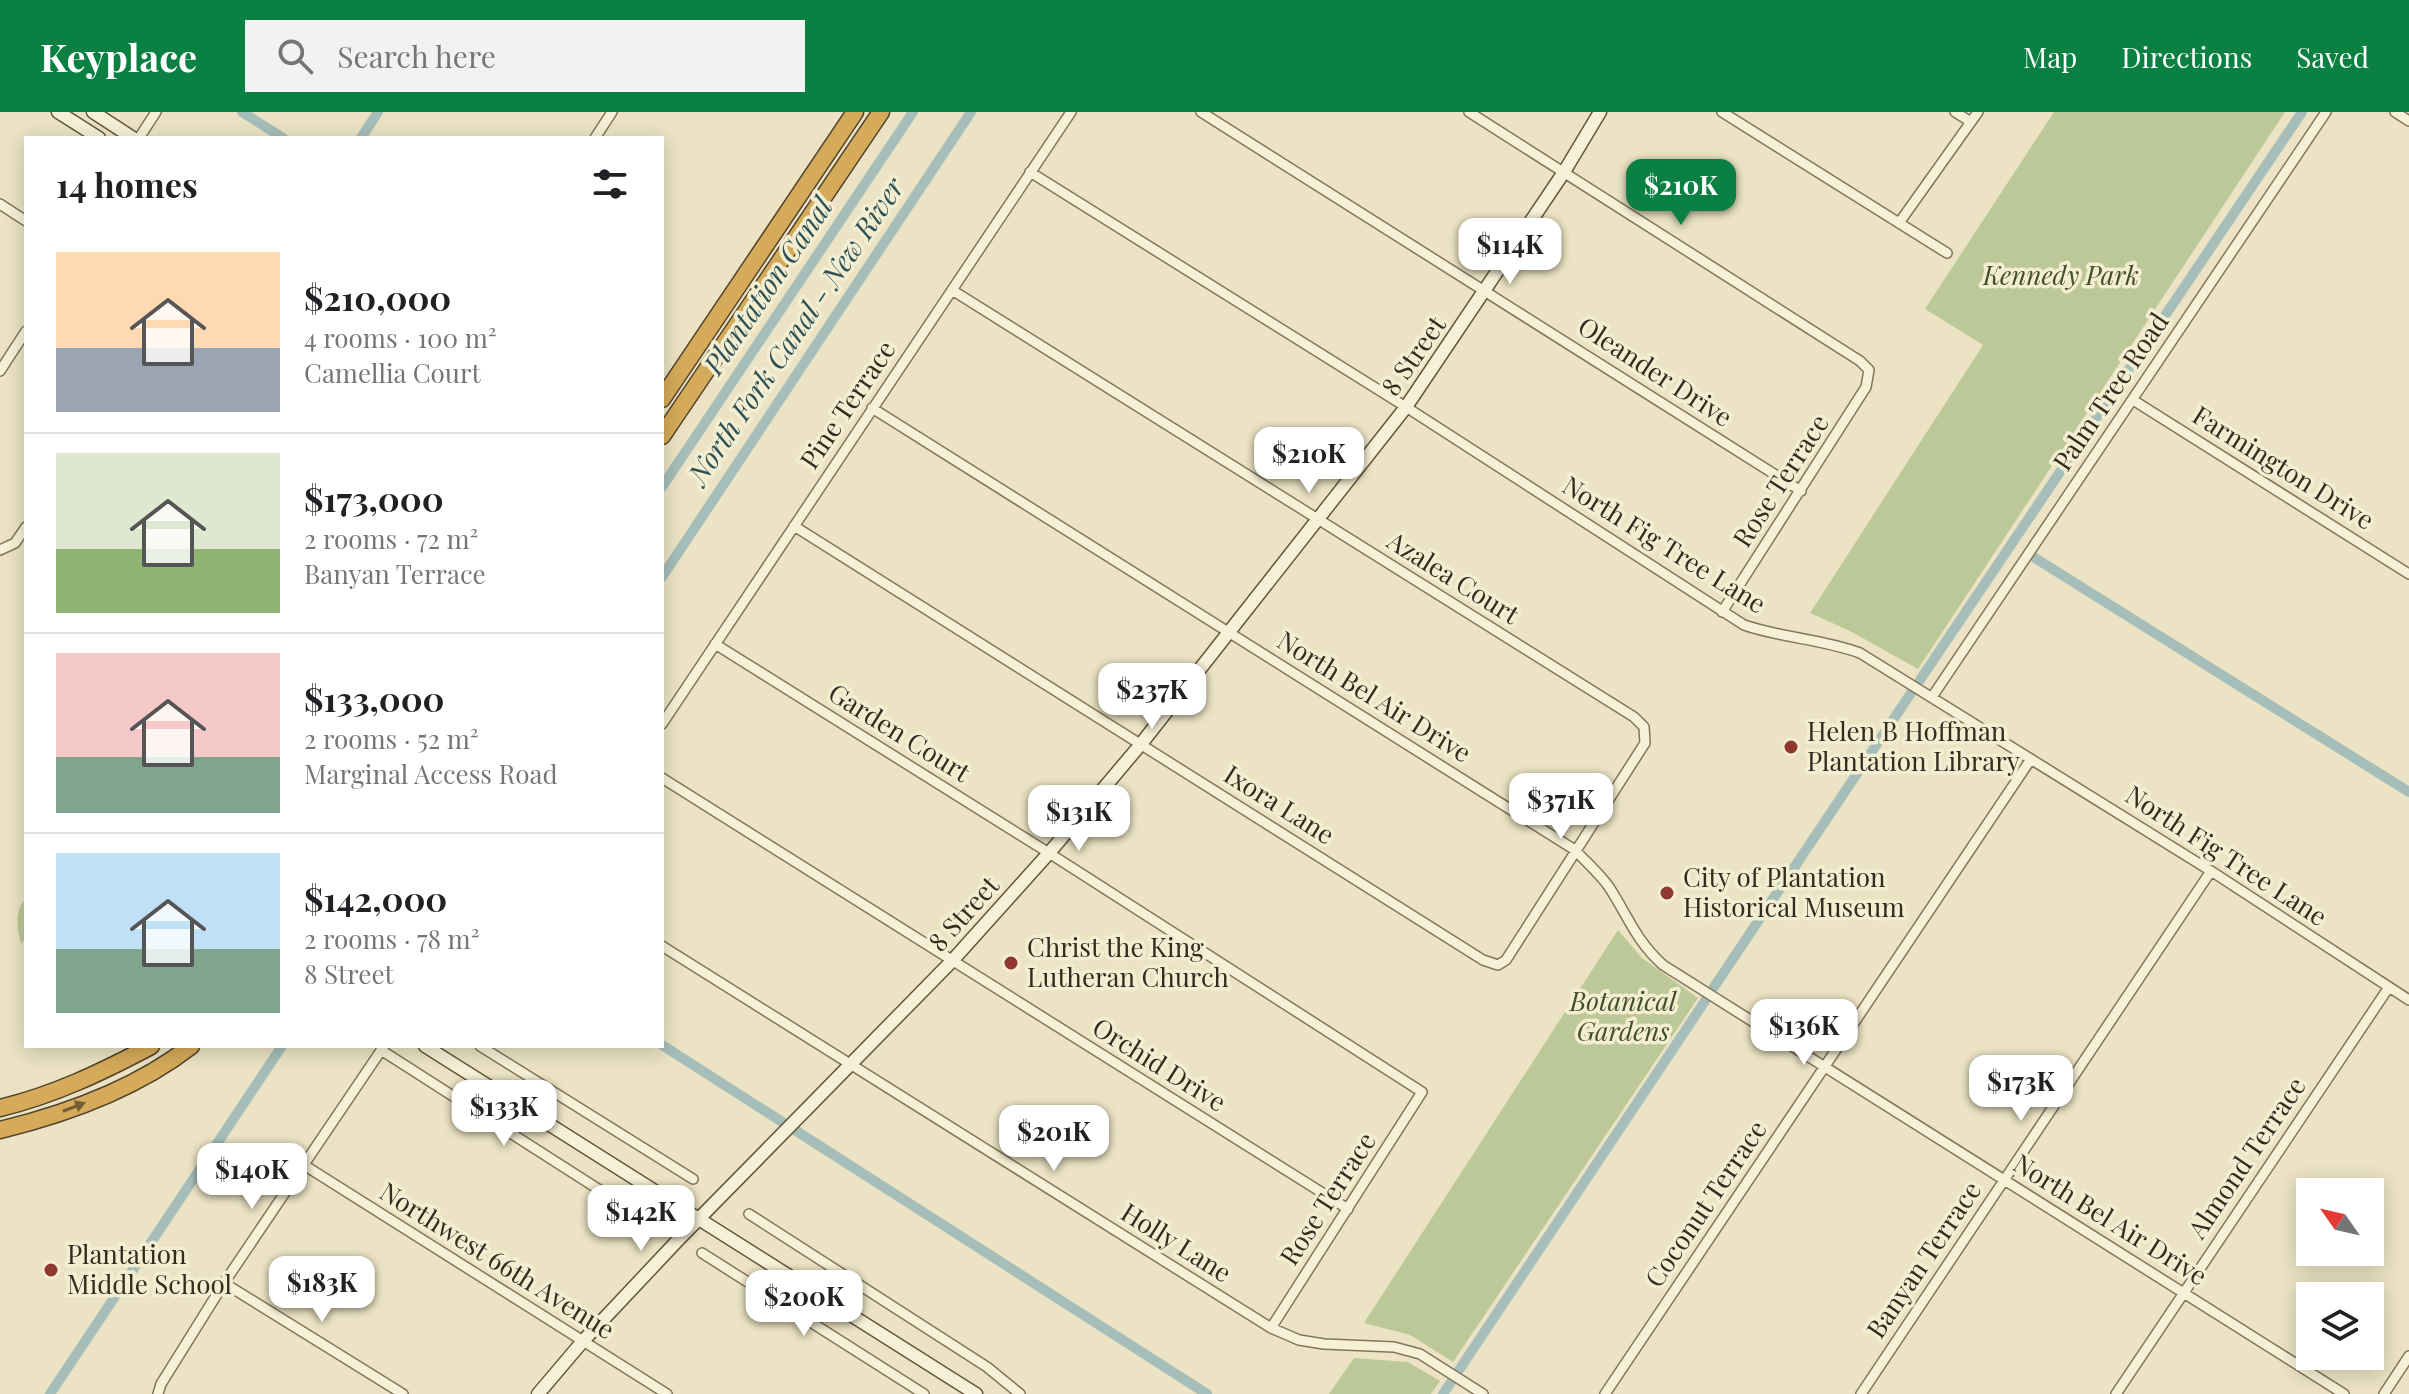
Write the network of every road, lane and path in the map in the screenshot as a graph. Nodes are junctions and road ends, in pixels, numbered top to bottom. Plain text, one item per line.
1 (58, 112) edge
2 (93, 112) edge
3 (156, 112) edge
4 (612, 112) edge
5 (855, 112) edge
6 (868, 112) edge
7 (881, 112) edge
8 (1071, 112) edge
9 (1201, 112) edge
10 (1469, 112) edge
11 (1600, 112) edge
12 (1722, 112) edge
13 (1955, 112) edge
14 (1978, 112) edge
15 (2326, 112) edge
16 (2395, 112) edge
17 (2409, 121) edge
18 (1971, 122) junction
19 (96, 136) edge
20 (133, 136) edge
21 (138, 136) edge
22 (596, 136) edge
23 (1030, 172) junction
24 (1564, 172) junction
25 (0, 204) edge
26 (24, 220) edge
27 (1899, 223) junction
28 (791, 248) junction
29 (1947, 253) dead end
30 (952, 290) junction
31 (1486, 290) junction
32 (24, 334) edge
33 (0, 371) edge
34 (664, 396) edge
35 (2133, 400) junction
36 (1406, 407) junction
37 (872, 408) junction
38 (664, 433) edge
39 (1801, 491) junction
40 (1318, 520) junction
41 (794, 526) junction
42 (24, 530) edge
43 (2, 551) edge
44 (2409, 574) edge
45 (1722, 612) junction
46 (1230, 632) junction
47 (715, 644) junction
48 (1932, 697) junction
49 (664, 721) edge
50 (1141, 744) junction
51 (2031, 759) junction
52 (664, 779) edge
53 (1575, 850) junction
54 (1049, 853) junction
55 (2211, 871) junction
56 (664, 947) edge
57 (952, 961) junction
58 (2389, 987) junction
59 (2409, 1000) edge
60 (147, 1048) edge
61 (162, 1048) edge
62 (188, 1048) edge
63 (383, 1048) edge
64 (428, 1048) edge
65 (483, 1048) edge
66 (850, 1065) junction
67 (1824, 1066) junction
68 (130, 1082) junction
69 (1422, 1092) joint
70 (0, 1108) edge
71 (0, 1130) edge
72 (304, 1165) junction
73 (693, 1179) dead end
74 (2004, 1179) junction
75 (1348, 1209) junction
76 (749, 1214) dead end
77 (699, 1218) junction
78 (645, 1219) dead end
79 (702, 1253) dead end
80 (224, 1283) junction
81 (2184, 1293) junction
82 (1271, 1328) junction
83 (583, 1341) junction
84 (2409, 1356) edge
85 (2386, 1393) edge
86 (158, 1394) edge
87 (403, 1394) edge
88 (538, 1394) edge
89 (667, 1394) edge
90 (924, 1394) edge
91 (976, 1394) edge
92 (1020, 1394) edge
93 (1483, 1394) edge
94 (1605, 1394) edge
95 (1861, 1394) edge
96 (2116, 1394) edge
97 (2344, 1394) edge

1 - 19 street
2 - 20 street
3 - 21 street
4 - 22 street
5 - 34 highway
6 - 28 highway
7 - 28 highway
8 - 23 street, Pine Terrace
9 - 31 street, Oleander Drive
10 - 24 street
11 - 24 street, 8 Street
12 - 27 street
13 - 18 street
14 - 18 street
15 - 35 street, Palm Tree Road
16 - 17 street
18 - 27 street
23 - 30 street, Pine Terrace
23 - 36 street, North Fig Tree Lane
24 - 31 street, 8 Street
24 - 39 street, Rose Terrace
25 - 26 street
27 - 29 street
28 - 38 highway
30 - 37 street, Pine Terrace
30 - 40 street, Azalea Court
31 - 36 street, 8 Street
31 - 39 street, Oleander Drive
32 - 33 street
35 - 44 street, Farmington Drive
35 - 48 street, Palm Tree Road
36 - 40 street, 8 Street
36 - 45 street, North Fig Tree Lane
37 - 41 street, Pine Terrace
37 - 46 street, North Bel Air Drive
39 - 45 street, Rose Terrace
40 - 46 street, 8 Street
40 - 53 street, Azalea Court
41 - 47 street, Pine Terrace
41 - 50 street, Ixora Lane
42 - 43 street
45 - 48 street, North Fig Tree Lane
46 - 50 street, 8 Street
46 - 53 street, North Bel Air Drive
47 - 49 street, Pine Terrace
47 - 54 street, Garden Court
48 - 51 street, North Fig Tree Lane
50 - 53 street, Ixora Lane
50 - 54 street, 8 Street
51 - 55 street, North Fig Tree Lane
51 - 67 street, Coconut Terrace
52 - 57 street, Orchid Drive
53 - 67 street, North Bel Air Drive
54 - 57 street, 8 Street
54 - 69 street, Garden Court
55 - 58 street, North Fig Tree Lane
55 - 74 street, Banyan Terrace
56 - 66 street, Holly Lane
57 - 66 street, 8 Street
57 - 75 street, Orchid Drive
58 - 59 street, North Fig Tree Lane
58 - 81 street, Almond Terrace
60 - 70 highway
61 - 68 highway
62 - 68 highway
63 - 72 street
63 - 78 street
64 - 77 street
65 - 73 street
66 - 77 street, 8 Street
66 - 82 street, Holly Lane
67 - 74 street, North Bel Air Drive
67 - 94 street, Coconut Terrace
71 -> 68 highway
69 - 75 street, Rose Terrace
72 - 80 street
72 - 83 street, Northwest 66th Avenue
74 - 81 street, North Bel Air Drive
74 - 95 street, Banyan Terrace
75 - 82 street, Rose Terrace
76 - 92 street
77 - 83 street, 8 Street
77 - 91 street
79 - 90 street
80 - 86 street
80 - 87 street
81 - 96 street, Almond Terrace
81 - 97 street, North Bel Air Drive
82 - 93 street, Holly Lane
83 - 88 street, 8 Street
83 - 89 street, Northwest 66th Avenue
84 - 85 street

